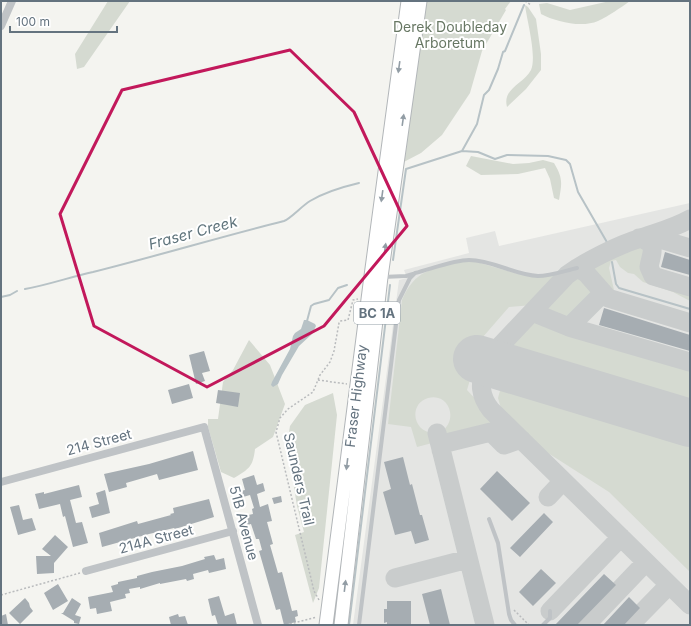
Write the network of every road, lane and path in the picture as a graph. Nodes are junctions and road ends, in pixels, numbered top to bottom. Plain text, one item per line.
1 (12, 1) edge
2 (408, 1) edge
3 (420, 1) edge
4 (525, 1) edge
5 (532, 5) dead end
6 (1, 26) edge
7 (577, 268) dead end
8 (415, 273) junction
9 (382, 277) junction
10 (361, 298) dead end
11 (318, 380) junction
12 (351, 384) dead end
13 (204, 427) joint
14 (1, 482) edge
15 (489, 519) dead end
16 (233, 532) junction
17 (86, 571) joint
18 (1, 595) edge
19 (320, 602) dead end
20 (514, 610) dead end
21 (550, 612) dead end
22 (322, 621) edge
23 (258, 625) edge
24 (286, 625) edge
25 (341, 625) edge
26 (359, 625) edge
27 (515, 625) edge
28 (529, 625) edge
29 (544, 625) edge

1 - 6 street
2 -> 22 main road, Fraser Highway / BC 1A
9 -> 3 main road, Fraser Highway / BC 1A
4 - 5 path
7 - 8 lane
8 - 9 lane
8 - 26 lane
25 -> 9 main road, Fraser Highway / BC 1A
10 - 11 path, Saunders Trail
11 - 12 path
11 - 19 path, Saunders Trail
13 - 14 street, 214 Street
13 - 16 street, 51B Avenue
15 - 27 lane
16 - 17 street, 214A Street
16 - 23 street, 51B Avenue
17 - 18 path
20 - 28 path
21 - 29 lane
22 - 24 path

